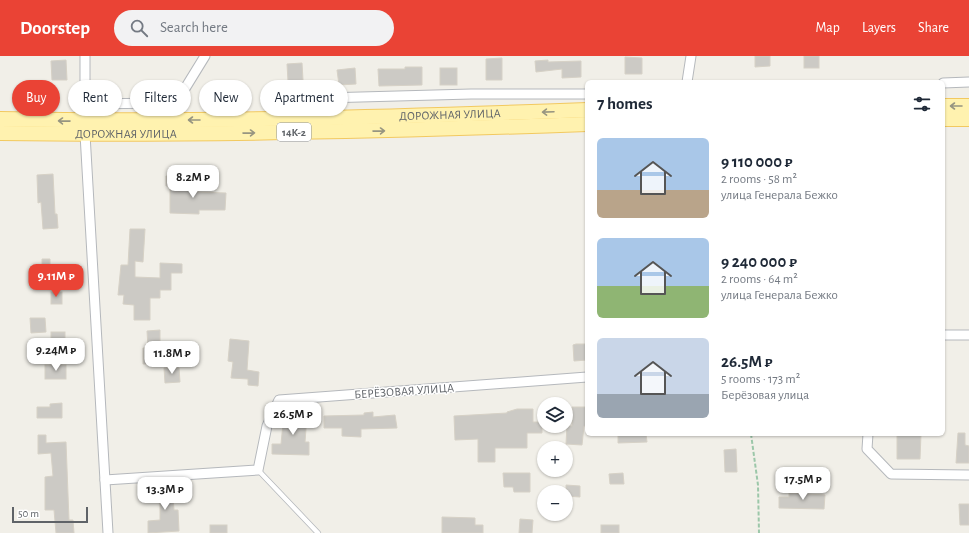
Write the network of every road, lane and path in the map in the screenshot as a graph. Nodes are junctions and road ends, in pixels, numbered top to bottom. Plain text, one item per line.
1 (85, 56) edge
2 (205, 56) edge
3 (691, 56) edge
4 (84, 80) edge
5 (687, 80) edge
6 (945, 82) edge
7 (969, 82) edge
8 (585, 94) edge
9 (348, 97) edge
10 (122, 104) edge
11 (945, 106) edge
12 (969, 106) edge
13 (585, 110) edge
14 (84, 116) edge
15 (945, 118) edge
16 (0, 119) edge
17 (969, 119) edge
18 (585, 124) edge
19 (84, 128) junction
20 (0, 133) edge
21 (945, 335) edge
22 (969, 335) edge
23 (585, 378) edge
24 (751, 436) edge
25 (868, 436) edge
26 (258, 470) junction
27 (969, 475) edge
28 (105, 480) junction
29 (108, 533) edge
30 (318, 533) edge
31 (758, 533) edge

1 - 4 street
2 - 10 street
3 - 5 street
6 - 7 street
8 - 9 street, ДОРОЖНАЯ УЛИЦА
12 -> 11 main road
13 -> 19 main road, ДОРОЖНАЯ УЛИЦА / 14К-2
14 - 19 street
15 - 17 main road
19 -> 16 main road, ДОРОЖНАЯ УЛИЦА / 14К-2
19 -> 18 main road, ДОРОЖНАЯ УЛИЦА / 14К-2
19 - 20 main road, ДОРОЖНАЯ УЛИЦА / 14К-2
19 - 28 street
21 - 22 street
23 - 26 street, БЕРЁЗОВАЯ УЛИЦА
24 - 31 path
25 - 27 street
26 - 28 street
26 - 30 lane
28 - 29 street

